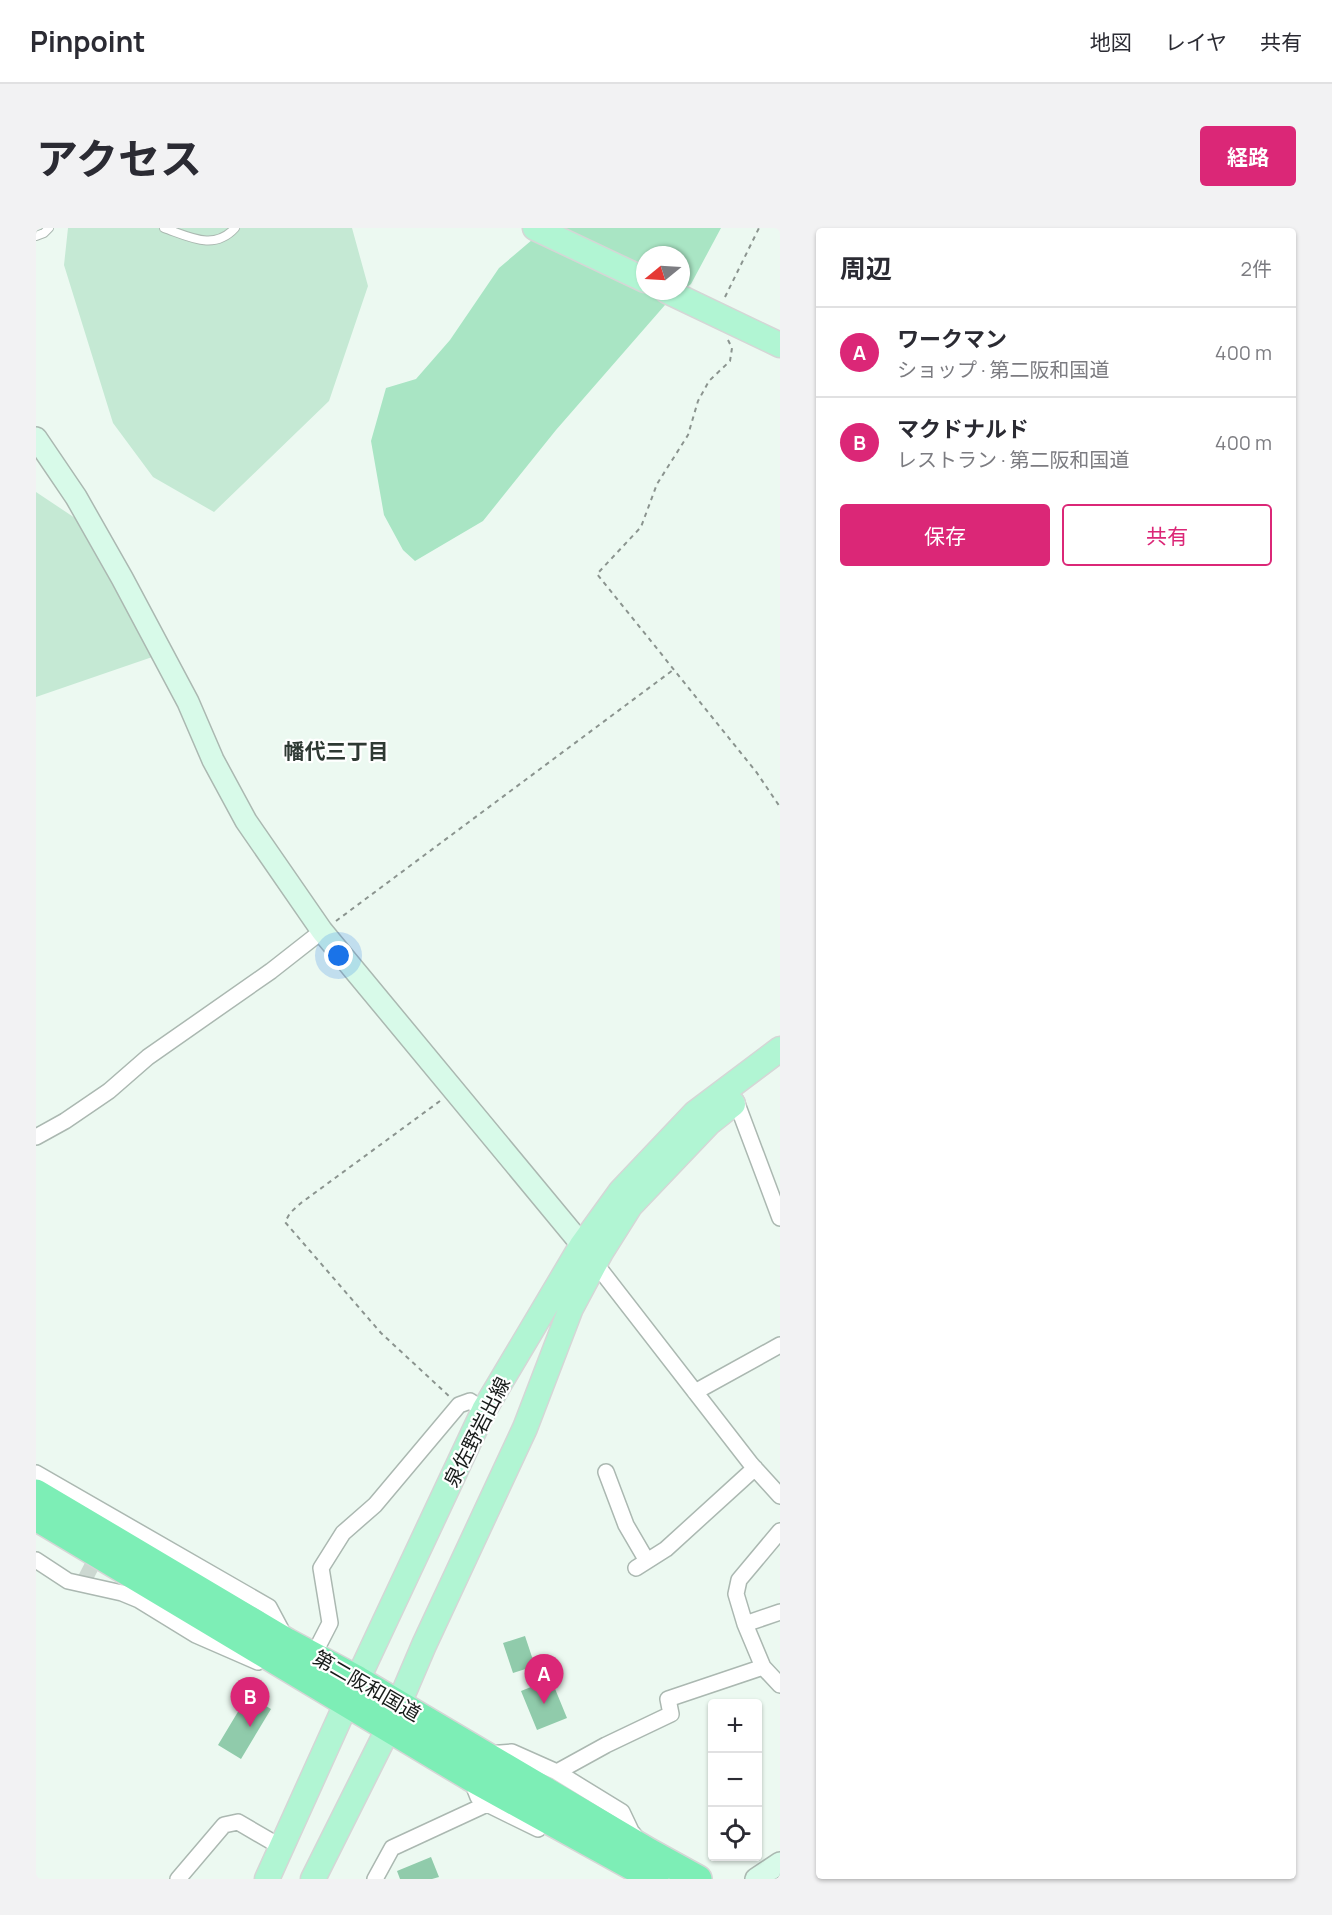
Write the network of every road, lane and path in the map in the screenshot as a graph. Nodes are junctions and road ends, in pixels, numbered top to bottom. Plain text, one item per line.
1 (49, 228) edge
2 (164, 228) edge
3 (236, 228) edge
4 (535, 228) edge
5 (759, 228) edge
6 (36, 236) edge
7 (636, 276) edge
8 (687, 300) edge
9 (716, 314) junction
10 (780, 345) edge
11 (36, 438) edge
12 (673, 670) junction
13 (780, 807) edge
14 (322, 931) junction
15 (780, 1049) edge
16 (780, 1068) edge
17 (454, 1090) junction
18 (736, 1101) junction
19 (36, 1137) edge
20 (780, 1218) edge
21 (589, 1254) junction
22 (780, 1345) edge
23 (695, 1392) junction
24 (459, 1405) junction
25 (484, 1410) junction
26 (755, 1468) junction
27 (606, 1472) dead end
28 (36, 1473) edge
29 (36, 1493) edge
30 (780, 1496) edge
31 (36, 1517) edge
32 (780, 1531) edge
33 (36, 1560) edge
34 (780, 1612) edge
35 (745, 1624) junction
36 (287, 1642) junction
37 (304, 1664) junction
38 (763, 1667) junction
39 (780, 1685) edge
40 (352, 1691) junction
41 (394, 1716) junction
42 (484, 1754) junction
43 (556, 1772) junction
44 (470, 1777) junction
45 (487, 1804) junction
46 (281, 1847) junction
47 (780, 1863) edge
48 (645, 1866) edge
49 (178, 1879) edge
50 (267, 1879) edge
51 (313, 1879) edge
52 (375, 1879) edge
53 (698, 1879) edge
54 (756, 1879) edge

1 - 6 lane
2 - 3 lane
4 - 7 main road
5 - 9 path
8 - 9 main road
9 - 10 main road
9 - 12 path
11 - 14 street
12 - 13 path
12 - 14 path
14 - 17 street
14 - 19 street
15 - 21 main road, 泉佐野岩出線
16 - 18 main road, 泉佐野岩出線
17 - 21 street
17 - 24 path
18 - 20 street
18 - 21 main road, 泉佐野岩出線
21 - 23 street
21 - 25 main road, 泉佐野岩出線
21 - 41 main road, 泉佐野岩出線
22 - 23 street
23 - 26 street
24 - 25 street
24 - 37 street
25 - 40 main road, 泉佐野岩出線
26 - 27 street
26 - 30 street
28 - 36 street
29 - 36 highway, 第二阪和国道
31 - 37 highway, 第二阪和国道
32 - 35 street
33 - 37 street
34 - 35 street
35 - 38 street
36 - 37 highway, 第二阪和国道
37 - 40 highway, 第二阪和国道
38 - 39 street
38 - 43 street
40 - 41 highway, 第二阪和国道
40 - 46 main road, 泉佐野岩出線
41 - 42 highway, 第二阪和国道
41 - 44 highway, 第二阪和国道
41 - 51 main road, 泉佐野岩出線
42 - 43 street
42 - 48 highway, 第二阪和国道
43 - 48 street
44 - 45 street
44 - 48 highway, 第二阪和国道
45 - 48 street
45 - 52 street
46 - 49 street
46 - 50 main road, 泉佐野岩出線
47 - 54 street
48 - 53 highway, 第二阪和国道

